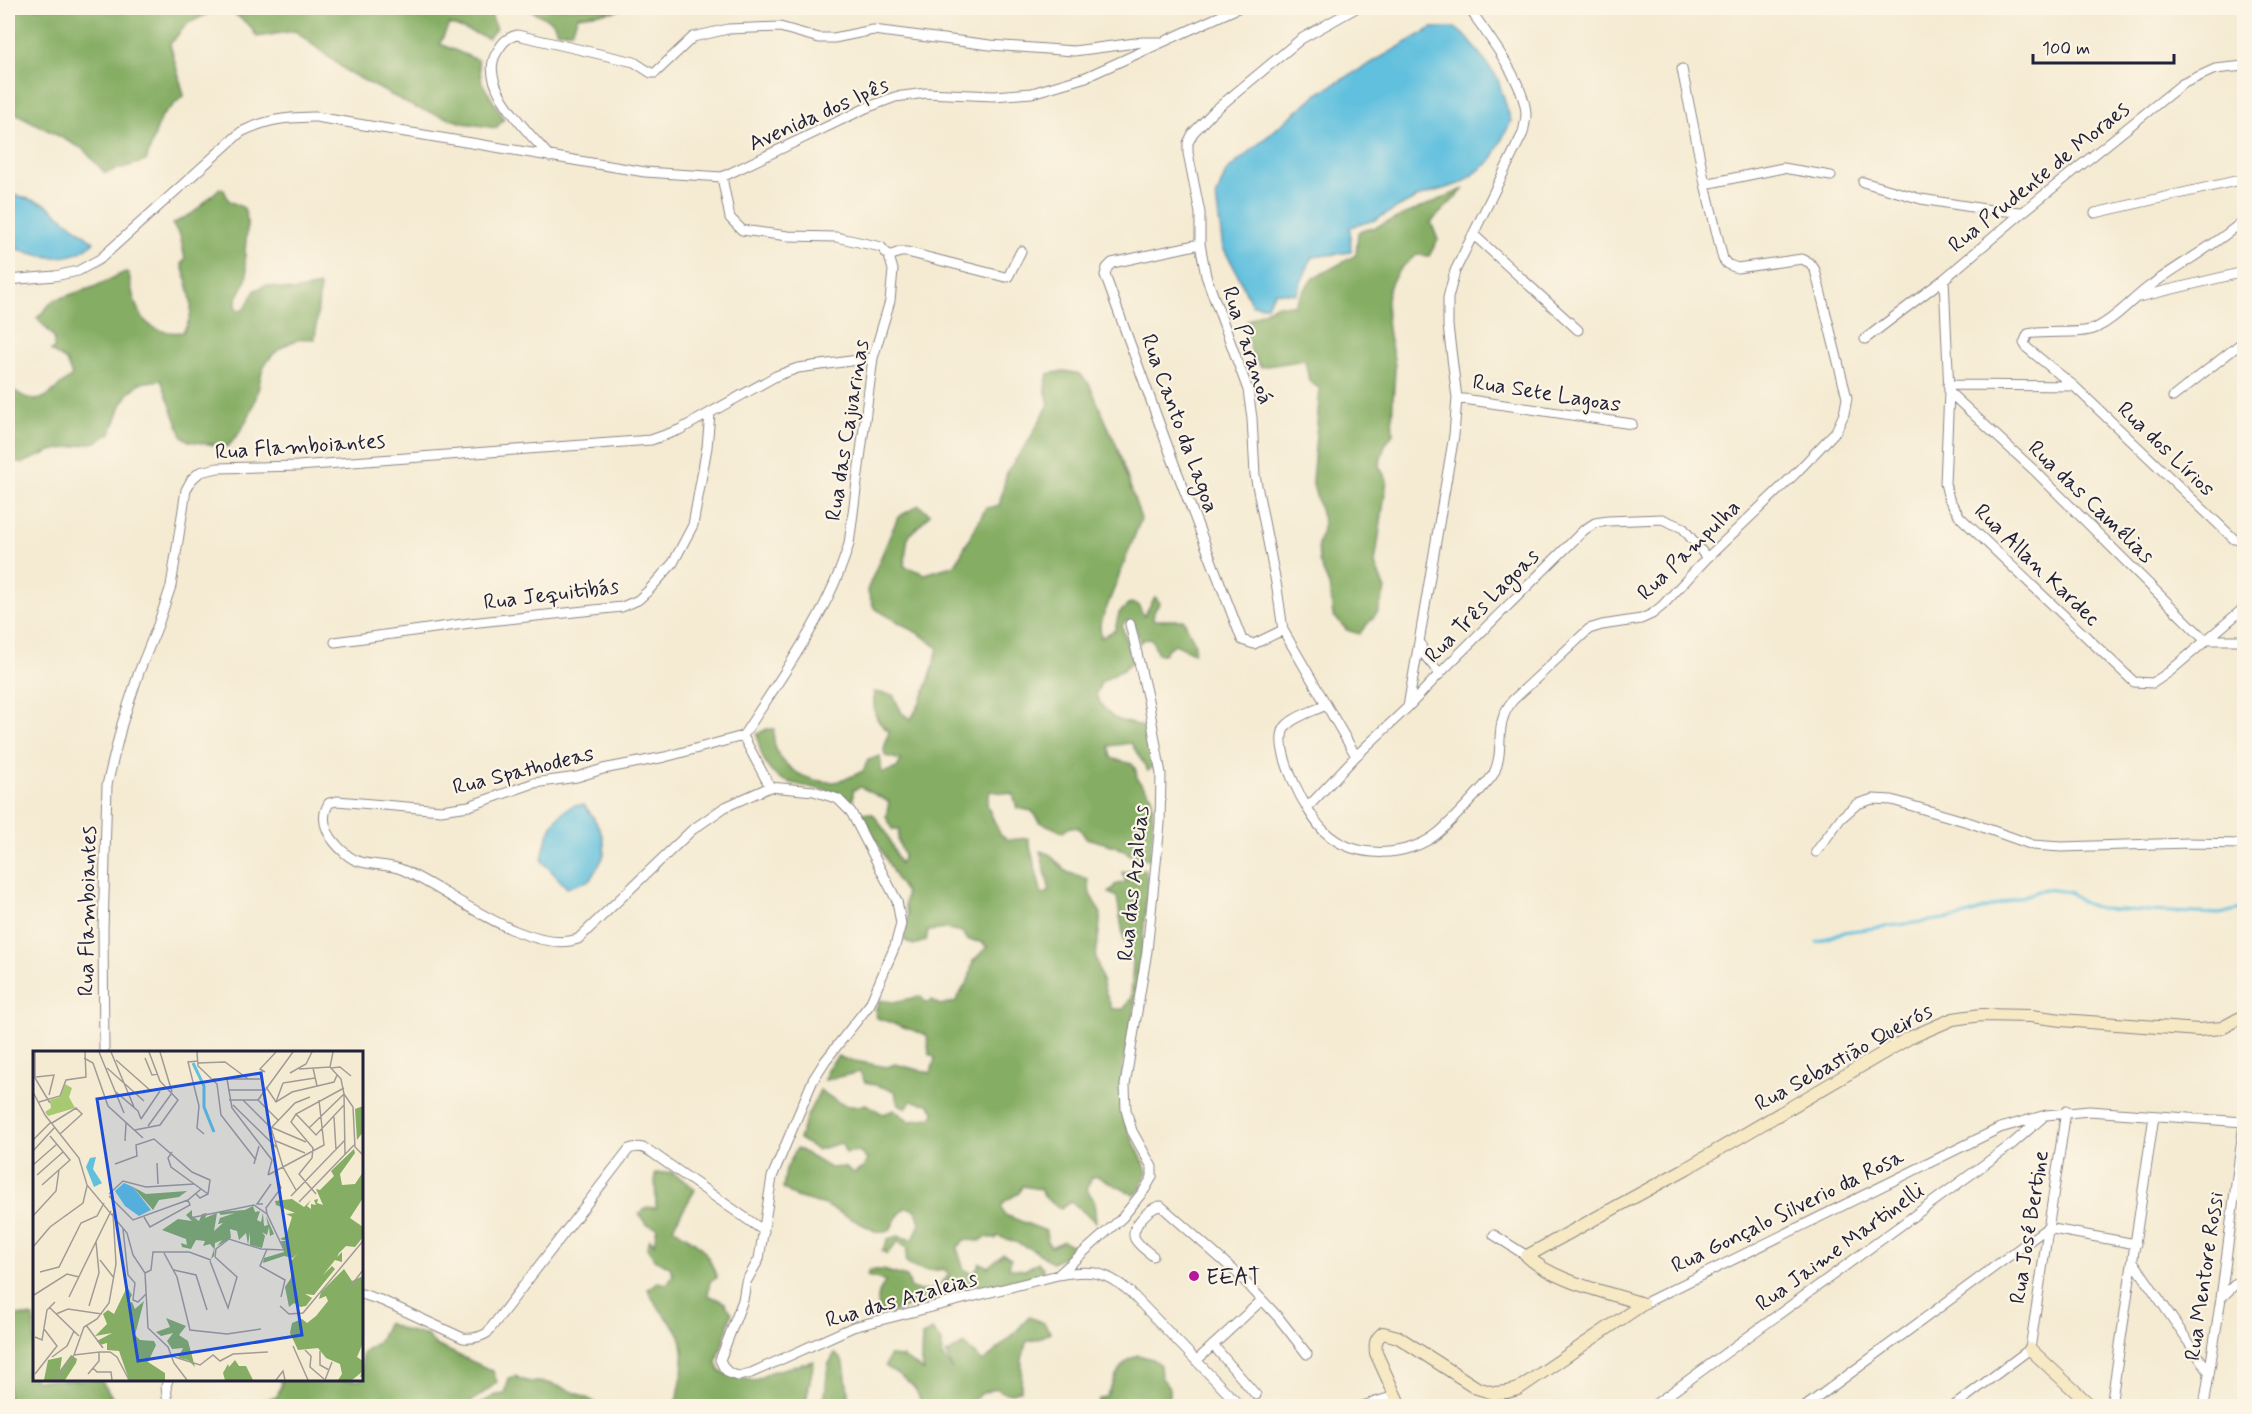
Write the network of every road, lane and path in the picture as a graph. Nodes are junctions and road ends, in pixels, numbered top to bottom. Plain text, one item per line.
1 (1238, 8) edge
2 (1356, 8) edge
3 (1469, 8) edge
4 (1163, 42) junction
5 (2244, 66) edge
6 (1683, 69) dead end
7 (550, 157) junction
8 (1832, 176) dead end
9 (722, 177) junction
10 (2244, 179) edge
11 (1863, 182) dead end
12 (1705, 183) junction
13 (2023, 212) junction
14 (2095, 213) dead end
15 (2244, 220) edge
16 (1474, 235) junction
17 (1200, 243) junction
18 (1021, 251) dead end
19 (889, 256) junction
20 (2244, 272) edge
21 (1944, 279) junction
22 (8, 280) edge
23 (2134, 298) junction
24 (1578, 330) dead end
25 (1865, 339) dead end
26 (2244, 341) edge
27 (873, 358) junction
28 (2074, 386) junction
29 (1949, 388) junction
30 (2173, 397) dead end
31 (1457, 398) junction
32 (710, 414) junction
33 (1632, 424) dead end
34 (2234, 539) dead end
35 (1707, 558) junction
36 (2244, 608) edge
37 (1130, 624) dead end
38 (1283, 630) junction
39 (1420, 639) junction
40 (2205, 640) junction
41 (2244, 640) edge
42 (335, 642) dead end
43 (1440, 674) junction
44 (1326, 705) junction
45 (1408, 707) junction
46 (743, 736) junction
47 (1356, 756) junction
48 (770, 787) junction
49 (1307, 808) junction
50 (2244, 844) edge
51 (1816, 852) dead end
52 (2244, 1016) edge
53 (104, 1051) edge
54 (2066, 1111) junction
55 (2046, 1114) junction
56 (2154, 1116) junction
57 (2244, 1123) edge
58 (2000, 1128) junction
59 (2011, 1145) junction
60 (2047, 1228) junction
61 (764, 1231) junction
62 (1494, 1234) dead end
63 (2136, 1244) junction
64 (1153, 1256) dead end
65 (1527, 1257) junction
66 (2133, 1261) junction
67 (1058, 1275) junction
68 (2244, 1276) edge
69 (363, 1294) edge
70 (2221, 1298) junction
71 (1262, 1300) junction
72 (1643, 1304) junction
73 (1213, 1346) junction
74 (2030, 1349) junction
75 (1307, 1354) dead end
76 (1196, 1361) junction
77 (2209, 1371) junction
78 (168, 1381) edge
79 (1256, 1395) dead end
80 (2205, 1400) dead end
81 (1397, 1401) edge
82 (168, 1407) edge
83 (1240, 1407) edge
84 (1362, 1407) edge
85 (1653, 1407) edge
86 (1806, 1407) edge
87 (1954, 1407) edge
88 (2091, 1407) edge
89 (2111, 1407) edge

1 - 4 street, Avenida dos Ipês
2 - 17 street, Rua Paranoá
3 - 16 street
4 - 7 street
4 - 9 street, Avenida dos Ipês
5 - 13 street, Rua Prudente de Moraes
6 - 12 street, Rua Pampulha
7 - 9 street
7 - 22 street
8 - 12 street
9 - 19 street
10 - 14 street
11 - 13 street
12 - 35 street, Rua Pampulha
13 - 21 street, Rua Prudente de Moraes
15 - 23 street
16 - 24 street
16 - 31 street
17 - 38 street, Rua Paranoá
17 - 38 street, Rua Canto da Lagoa
18 - 19 street
19 - 27 street, Rua das Cajuarinas
20 - 23 street
21 - 25 street, Rua Prudente de Moraes
21 - 29 street, Rua Allan Kardec
23 - 28 street, Rua dos Lírios
26 - 30 street
27 - 32 street, Rua Flamboiantes
27 - 46 street, Rua das Cajuarinas
28 - 29 street
28 - 34 street, Rua dos Lírios
29 - 40 street, Rua das Camélias
29 - 40 street, Rua Allan Kardec
31 - 33 street, Rua Sete Lagoas
31 - 39 street
32 - 42 street, Rua Jequitibás
32 - 53 street, Rua Flamboiantes
35 - 43 street, Rua Três Lagoas
35 - 49 street, Rua Pampulha
36 - 40 street
37 - 67 street, Rua das Azaleias
38 - 44 street, Rua Paranoá
39 - 43 street
39 - 45 street
40 - 41 street
43 - 45 street, Rua Três Lagoas
44 - 47 street, Rua Paranoá
44 - 49 street, Rua Pampulha
45 - 47 street, Rua Três Lagoas
46 - 48 street
46 - 48 street, Rua Spathodeas
47 - 49 street, Rua Três Lagoas
48 - 61 street, Rua das Azaleias
50 - 51 street
52 - 65 street, Rua Sebastião Queirós
54 - 55 street, Rua Gonçalo Silverio da Rosa
54 - 56 street, Rua Gonçalo Silverio da Rosa
54 - 60 street, Rua José Bertine
55 - 58 street, Rua Gonçalo Silverio da Rosa
55 - 59 street, Rua Jaime Martinelli
56 - 57 street, Rua Gonçalo Silverio da Rosa
56 - 63 street
57 - 70 street, Rua Mentore Rossi
58 - 59 street
58 - 72 street, Rua Gonçalo Silverio da Rosa
59 - 85 street, Rua Jaime Martinelli
60 - 63 street
60 - 74 street, Rua José Bertine
60 - 86 street
61 - 67 street, Rua das Azaleias
61 - 69 street
62 - 65 street
63 - 66 street
64 - 71 street
65 - 72 street
66 - 77 street
66 - 89 street
67 - 76 street
68 - 70 street
70 - 77 street, Rua Mentore Rossi
71 - 73 street
71 - 75 street
72 - 81 street, Rua Gonçalo Silverio da Rosa
73 - 76 street
73 - 79 street
74 - 87 street
74 - 88 street
76 - 83 street
77 - 80 street, Rua Mentore Rossi
78 - 82 street
81 - 84 street

